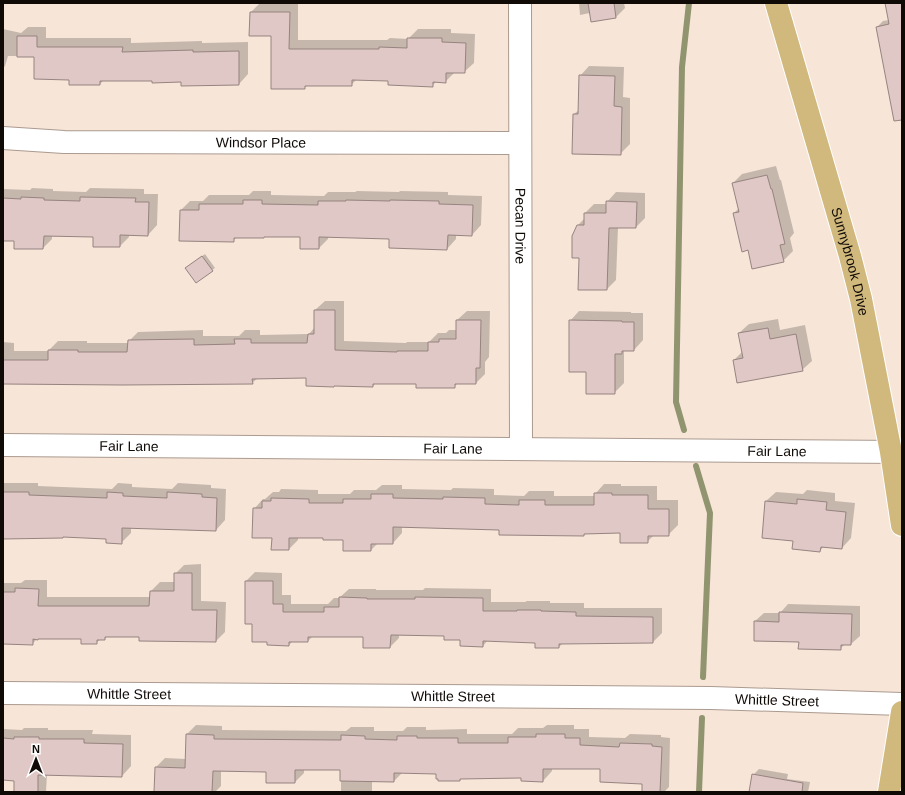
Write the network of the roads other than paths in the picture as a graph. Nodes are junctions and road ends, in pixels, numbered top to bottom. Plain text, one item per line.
1 (520, 3) edge
2 (776, 3) edge
3 (3, 138) edge
4 (520, 143) junction
5 (3, 445) edge
6 (521, 449) junction
7 (896, 452) edge
8 (902, 525) edge
9 (3, 693) edge
10 (902, 704) edge
11 (902, 712) edge
12 (889, 792) edge

1 - 4 street, Pecan Drive
2 - 7 main road, Sunnybrook Drive
3 - 4 street, Windsor Place
4 - 6 street, Pecan Drive
5 - 6 street, Fair Lane
6 - 7 street, Fair Lane
7 - 8 main road, Sunnybrook Drive
9 - 10 street, Whittle Street
11 - 12 main road

